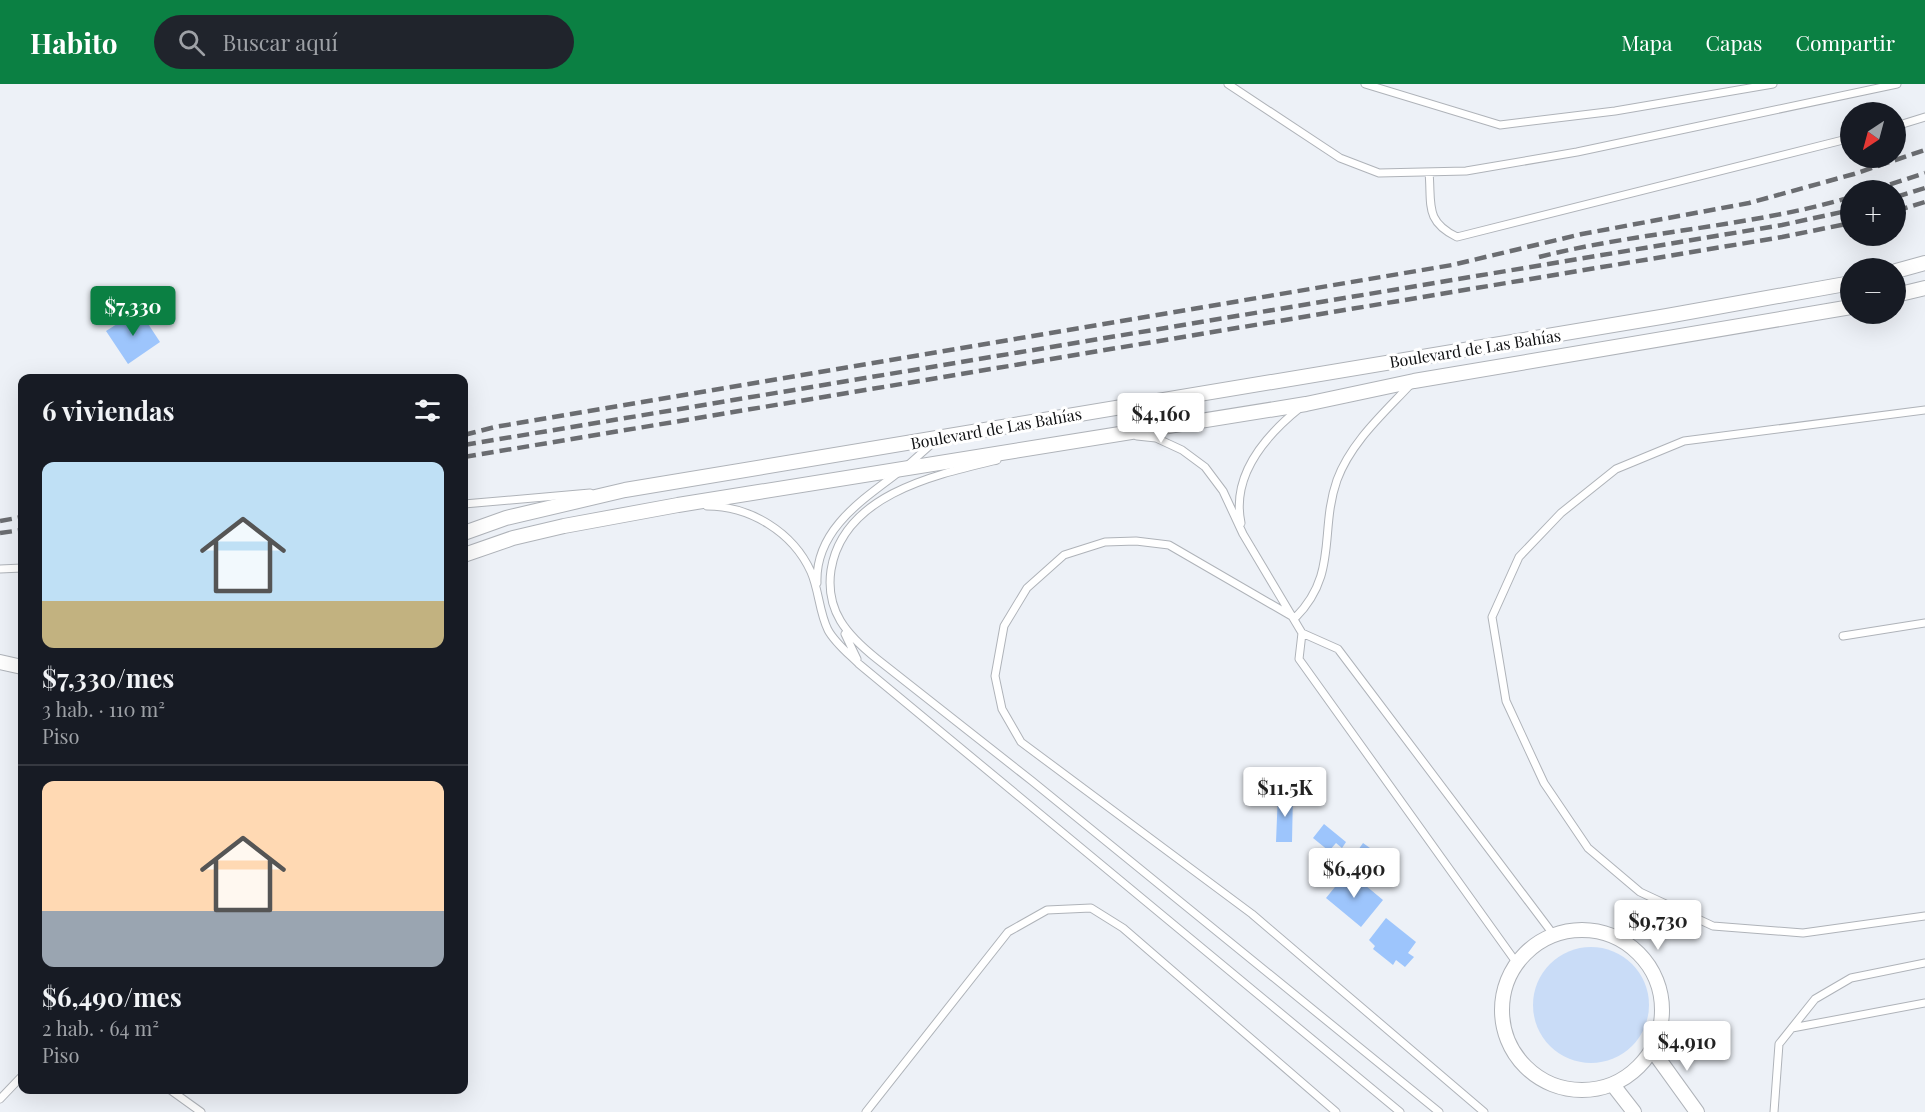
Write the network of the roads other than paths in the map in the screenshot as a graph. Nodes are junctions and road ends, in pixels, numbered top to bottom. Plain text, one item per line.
1 (1228, 84) edge
2 (1365, 84) edge
3 (1773, 84) edge
4 (1897, 84) edge
5 (1925, 117) edge
6 (1906, 123) edge
7 (1840, 141) edge
8 (1429, 172) junction
9 (1925, 263) edge
10 (1906, 268) edge
11 (1840, 285) edge
12 (1925, 288) edge
13 (1906, 293) edge
14 (1840, 309) edge
15 (1414, 381) junction
16 (1306, 404) junction
17 (1925, 410) edge
18 (1123, 434) junction
19 (937, 439) junction
20 (1071, 442) junction
21 (901, 471) junction
22 (626, 490) junction
23 (468, 504) edge
24 (678, 505) junction
25 (468, 532) edge
26 (1243, 534) junction
27 (468, 554) edge
28 (18, 568) edge
29 (0, 569) edge
30 (818, 603) junction
31 (837, 617) junction
32 (1295, 618) junction
33 (1925, 623) edge
34 (1302, 633) junction
35 (1843, 636) dead end
36 (0, 662) edge
37 (859, 664) junction
38 (18, 666) edge
39 (1925, 916) edge
40 (1553, 934) junction
41 (1516, 962) junction
42 (1925, 963) edge
43 (1925, 1003) edge
44 (1792, 1028) junction
45 (1653, 1051) junction
46 (18, 1080) edge
47 (1613, 1085) junction
48 (176, 1094) edge
49 (0, 1099) edge
50 (201, 1112) edge
51 (866, 1112) edge
52 (1336, 1112) edge
53 (1400, 1112) edge
54 (1439, 1112) edge
55 (1485, 1112) edge
56 (1634, 1112) edge
57 (1696, 1112) edge
58 (1774, 1112) edge

1 - 8 lane
2 - 3 lane
4 - 8 lane
5 - 6 lane
7 - 8 lane
9 - 10 street
11 - 19 street, Boulevard de Las Bahías
12 - 13 street
14 - 15 street, Boulevard de Las Bahías
15 - 16 street, Boulevard de Las Bahías
15 - 32 lane
16 - 18 street, Boulevard de Las Bahías
16 - 26 lane
17 - 39 lane
18 - 20 street, Boulevard de Las Bahías
18 - 26 lane
19 - 21 lane
19 - 22 street, Boulevard de Las Bahías
20 - 21 street, Boulevard de Las Bahías
20 - 31 lane
21 - 24 street, Boulevard de Las Bahías
21 - 30 lane
22 - 23 lane
22 - 25 street, Boulevard de Las Bahías
24 - 27 street, Boulevard de Las Bahías
24 - 30 lane
26 - 32 lane
28 - 29 lane
30 - 37 lane
31 - 37 lane
31 - 54 lane
32 - 34 lane
32 - 55 lane
33 - 35 lane
34 - 40 lane
34 - 41 lane
36 - 38 street
37 - 53 lane
40 - 41 street
40 - 45 street
41 - 47 street
42 - 44 lane
43 - 44 lane
44 - 58 lane
45 - 47 street
45 - 57 street
46 - 49 lane
47 - 56 street
48 - 50 lane
51 - 52 lane

